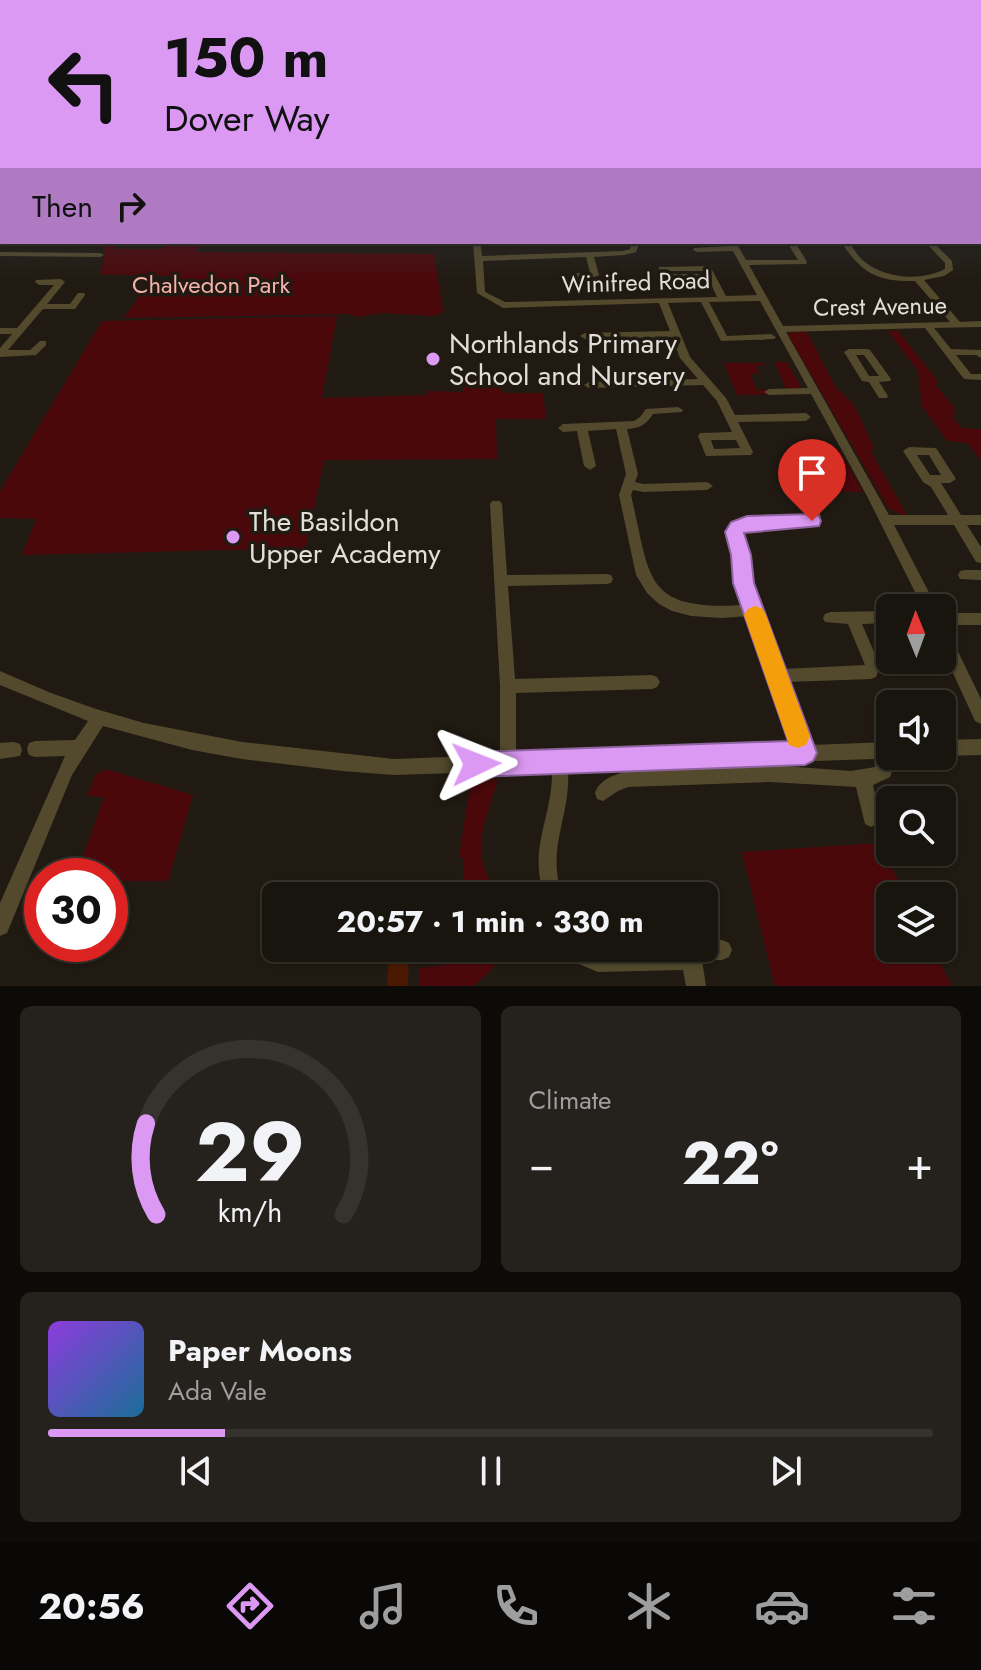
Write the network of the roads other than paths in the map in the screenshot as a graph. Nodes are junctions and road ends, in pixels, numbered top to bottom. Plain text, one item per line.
1 (47, 244) edge
2 (63, 244) dead end
3 (477, 244) edge
4 (635, 244) edge
5 (792, 244) edge
6 (846, 244) edge
7 (931, 244) edge
8 (733, 245) edge
9 (697, 250) dead end
10 (0, 254) edge
11 (42, 254) junction
12 (589, 254) junction
13 (100, 255) dead end
14 (479, 259) junction
15 (743, 263) junction
16 (665, 273) dead end
17 (576, 276) dead end
18 (917, 278) junction
19 (39, 282) dead end
20 (81, 295) dead end
21 (762, 298) junction
22 (723, 299) junction
23 (704, 300) junction
24 (663, 302) junction
25 (41, 306) junction
26 (981, 324) edge
27 (927, 325) junction
28 (958, 325) junction
29 (852, 328) junction
30 (780, 329) junction
31 (0, 331) edge
32 (20, 331) junction
33 (676, 334) junction
34 (585, 336) dead end
35 (771, 337) dead end
36 (43, 343) dead end
37 (867, 352) junction
38 (948, 352) junction
39 (1, 354) edge
40 (981, 355) edge
41 (981, 377) edge
42 (872, 379) junction
43 (705, 382) junction
44 (618, 384) junction
45 (589, 385) dead end
46 (814, 391) junction
47 (769, 392) dead end
48 (883, 396) dead end
49 (622, 399) dead end
50 (678, 410) dead end
51 (806, 417) dead end
52 (732, 419) junction
53 (582, 427) junction
54 (621, 427) junction
55 (563, 428) dead end
56 (740, 436) dead end
57 (590, 466) dead end
58 (927, 479) dead end
59 (628, 484) junction
60 (826, 485) dead end
61 (707, 486) dead end
62 (496, 504) dead end
63 (956, 519) junction
64 (885, 520) junction
65 (981, 520) edge
66 (981, 558) edge
67 (965, 575) dead end
68 (981, 575) edge
69 (606, 579) dead end
70 (500, 581) junction
71 (923, 594) edge
72 (753, 610) junction
73 (876, 617) edge
74 (830, 618) dead end
75 (852, 618) junction
76 (956, 619) edge
77 (981, 619) edge
78 (956, 663) edge
79 (776, 676) junction
80 (1, 681) edge
81 (652, 682) dead end
82 (508, 686) junction
83 (981, 716) edge
84 (99, 718) junction
85 (981, 747) edge
86 (78, 748) junction
87 (956, 748) edge
88 (35, 749) dead end
89 (876, 750) edge
90 (805, 753) junction
91 (560, 761) junction
92 (508, 763) junction
93 (884, 770) edge
94 (863, 778) junction
95 (603, 793) dead end
96 (871, 818) dead end
97 (549, 882) edge
98 (8, 889) edge
99 (0, 926) edge
100 (718, 950) edge
101 (722, 950) dead end
102 (691, 962) edge
103 (696, 986) edge

1 - 11 street
2 - 11 street
3 - 14 street
4 - 12 street
5 - 15 street
6 - 18 street
7 - 18 street
8 - 9 street
8 - 15 street
10 - 11 street
11 - 13 street
12 - 14 street
12 - 17 street
14 - 24 street, Winifred Road
15 - 21 street
16 - 22 street
18 - 28 street
19 - 25 street
20 - 25 street
21 - 22 street, Winifred Road
21 - 30 street
22 - 23 street, Winifred Road
23 - 24 street, Winifred Road
23 - 35 street
24 - 33 street
25 - 32 street
26 - 28 street, Crest Avenue
27 - 28 street, Crest Avenue
27 - 29 street, Crest Avenue
27 - 38 street
29 - 30 street, Crest Avenue
29 - 37 street
30 - 46 street
31 - 32 street
32 - 39 street
33 - 34 street
33 - 43 street
36 - 39 street
37 - 42 street
37 - 42 street
38 - 40 street
38 - 41 street
42 - 48 street
43 - 44 street
43 - 52 street
44 - 45 street
44 - 49 street
46 - 47 street
46 - 64 street
50 - 54 street
51 - 52 street
52 - 56 street
53 - 54 street
53 - 55 street
53 - 57 street
54 - 59 street
58 - 63 street
59 - 61 street
59 - 72 street
60 - 72 street
62 - 70 street
63 - 64 street
63 - 65 street
63 - 66 street
64 - 71 street
67 - 68 street
69 - 70 street
70 - 82 street
72 - 79 street
73 - 75 street
74 - 75 street
75 - 79 street
76 - 77 street
78 - 83 street
79 - 90 street
80 - 84 street
81 - 82 street
82 - 92 street
84 - 86 street
84 - 92 street
85 - 87 street
86 - 88 street
86 - 98 street
89 - 90 street
90 - 91 street
91 - 92 street
91 - 97 street
93 - 94 street
94 - 95 street
94 - 96 street
98 - 99 street
100 - 101 street
102 - 103 street

